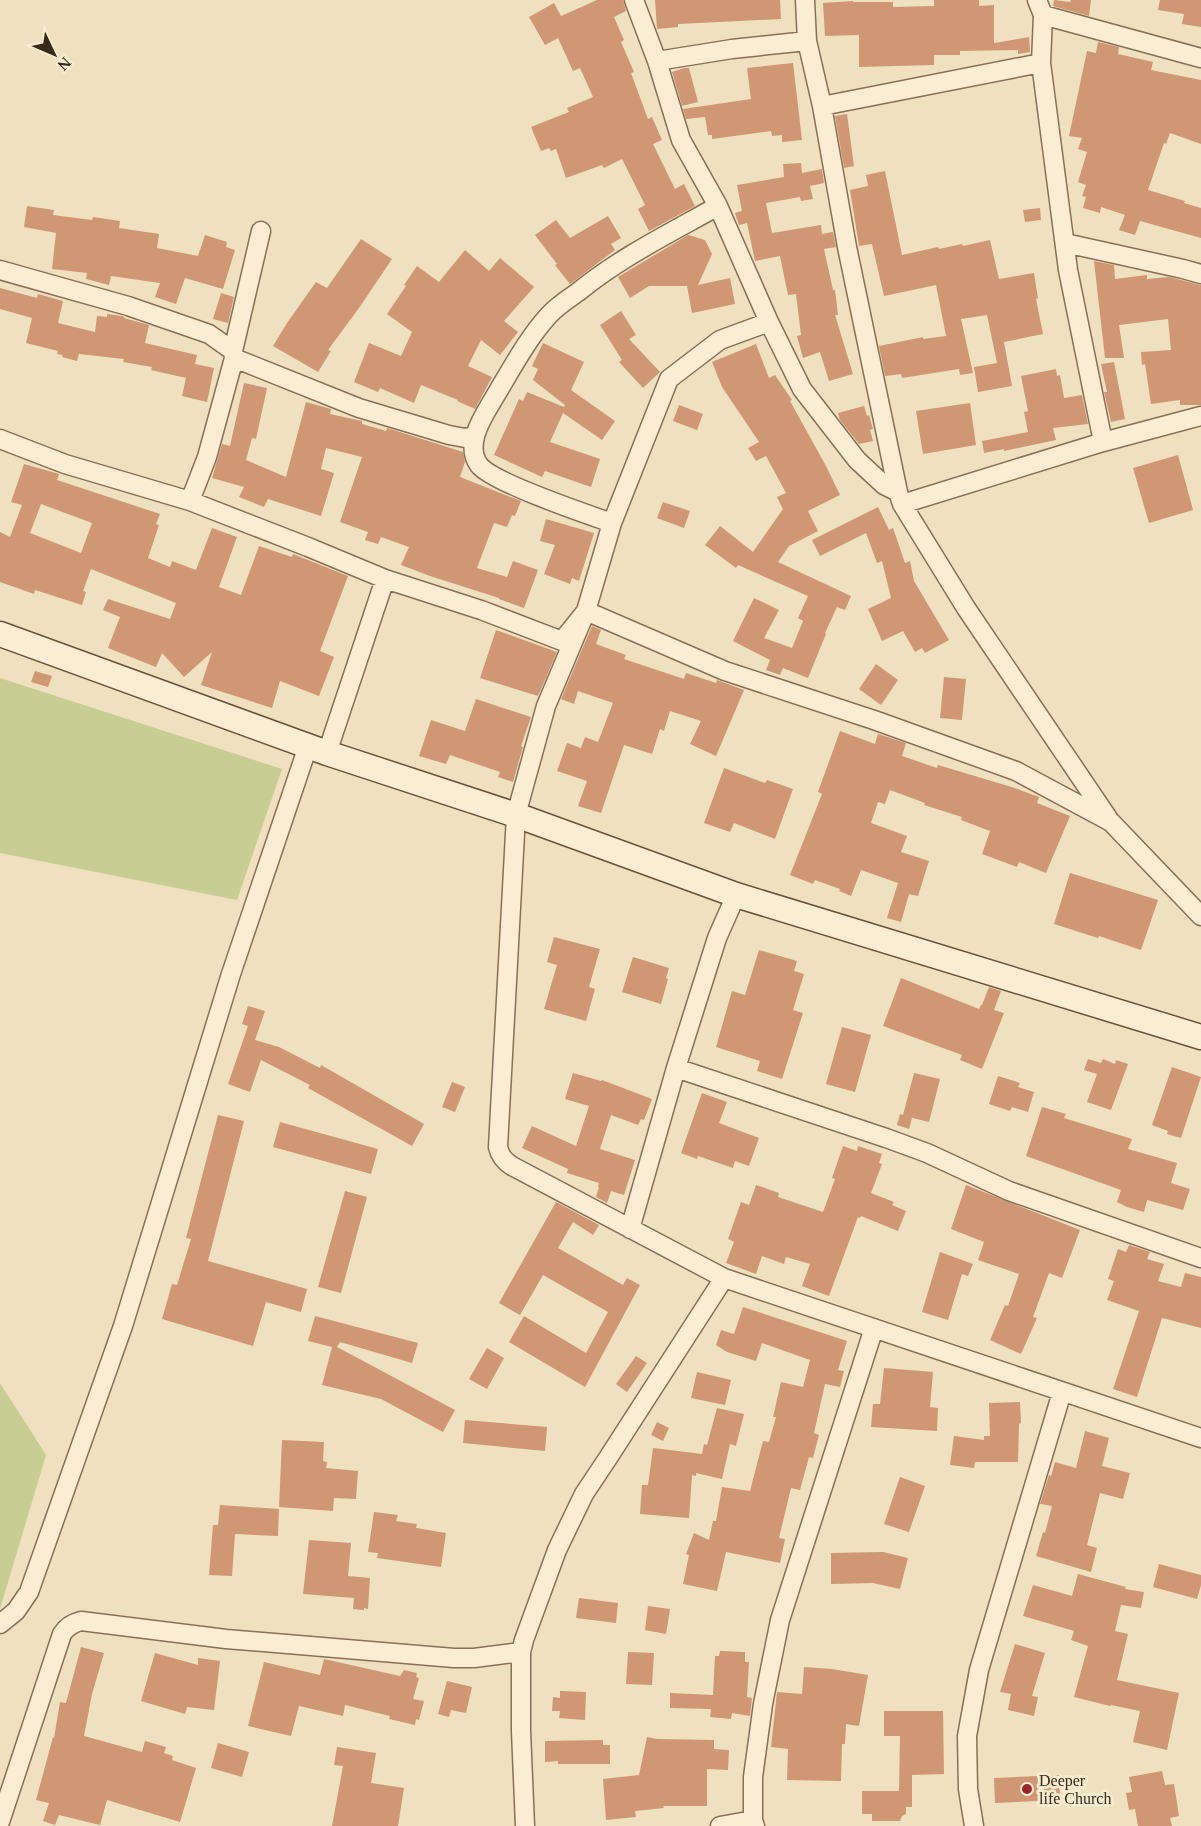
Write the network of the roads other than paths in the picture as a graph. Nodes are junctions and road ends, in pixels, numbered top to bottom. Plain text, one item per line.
1 (634, 0) edge
2 (805, 0) edge
3 (1040, 7) edge
4 (807, 41) junction
5 (1201, 58) edge
6 (657, 61) junction
7 (1041, 63) junction
8 (822, 106) junction
9 (718, 206) junction
10 (261, 231) dead end
11 (1065, 243) junction
12 (0, 270) edge
13 (1201, 274) edge
14 (769, 322) junction
15 (234, 355) junction
16 (1201, 416) edge
17 (474, 436) junction
18 (0, 439) edge
19 (1103, 442) junction
20 (900, 498) junction
21 (190, 501) junction
22 (612, 523) junction
23 (385, 579) junction
24 (586, 611) junction
25 (0, 634) edge
26 (317, 750) junction
27 (516, 815) junction
28 (1111, 822) junction
29 (736, 895) junction
30 (1201, 916) edge
31 (1201, 1037) edge
32 (676, 1068) junction
33 (630, 1229) junction
34 (1201, 1258) edge
35 (724, 1278) junction
36 (874, 1328) junction
37 (1062, 1392) junction
38 (1201, 1438) edge
39 (0, 1624) edge
40 (521, 1652) junction
41 (0, 1822) edge
42 (754, 1823) edge
43 (525, 1826) edge
44 (720, 1826) edge
45 (974, 1826) edge

1 - 6 street
2 - 4 street
3 - 5 street
3 - 7 street
4 - 6 street
4 - 8 street
6 - 9 street
7 - 8 street
7 - 11 street
8 - 20 street
9 - 14 street
9 - 17 street
10 - 15 street
11 - 13 street
11 - 19 street
12 - 15 street
14 - 20 street
14 - 22 street
15 - 17 street
15 - 21 street
16 - 19 street
17 - 22 street
18 - 21 street
19 - 20 street
20 - 28 street
21 - 23 street
22 - 24 street
23 - 24 street
23 - 26 street
24 - 27 street
24 - 28 street
25 - 26 main road
26 - 27 main road
26 - 39 street
27 - 29 main road
27 - 33 street
28 - 30 street
29 - 31 main road
29 - 32 street
32 - 33 street
32 - 34 street
33 - 35 street
35 - 36 street
35 - 40 street
36 - 37 street
36 - 42 street
37 - 38 street
37 - 45 street
40 - 41 street
40 - 43 street
42 - 44 street

